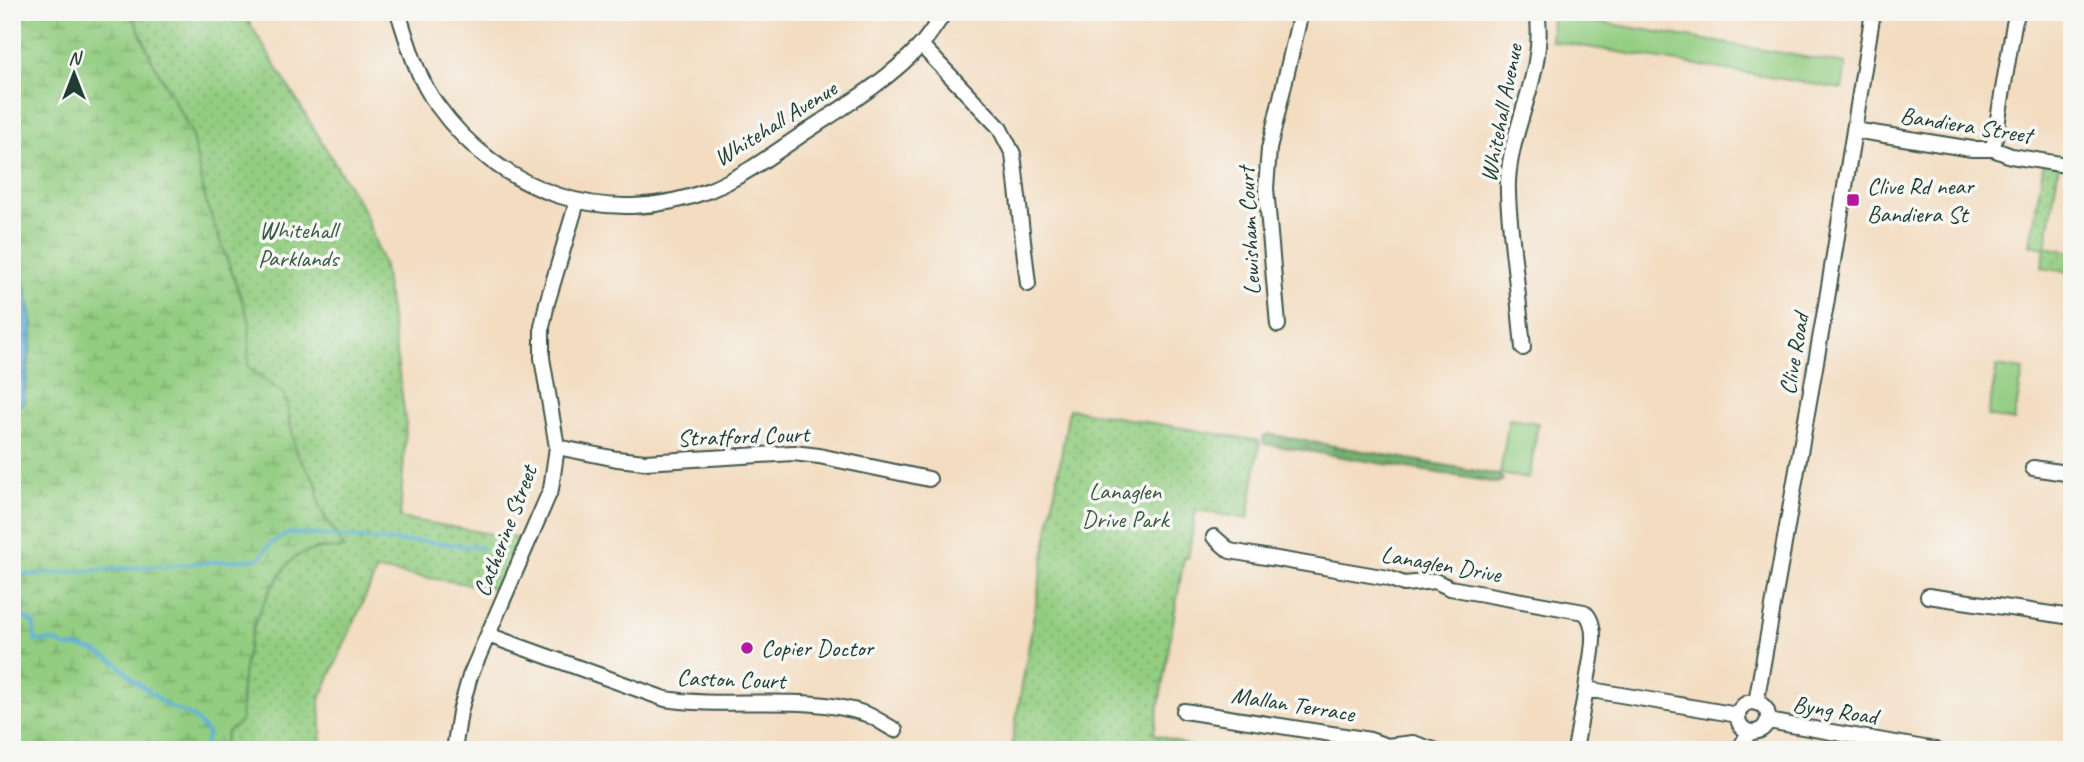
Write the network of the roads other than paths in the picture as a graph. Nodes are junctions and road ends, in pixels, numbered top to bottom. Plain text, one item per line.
1 (398, 12) edge
2 (945, 12) edge
3 (1301, 12) edge
4 (1537, 12) edge
5 (1873, 12) edge
6 (2018, 12) edge
7 (921, 46) junction
8 (1854, 130) junction
9 (1993, 149) junction
10 (2072, 166) edge
11 (577, 202) junction
12 (1028, 284) dead end
13 (1278, 326) dead end
14 (1523, 348) dead end
15 (557, 447) junction
16 (2033, 468) dead end
17 (2072, 474) edge
18 (929, 479) dead end
19 (1214, 537) dead end
20 (1928, 596) dead end
21 (2072, 617) edge
22 (488, 635) junction
23 (1586, 689) junction
24 (1756, 703) junction
25 (1184, 711) dead end
26 (1738, 715) junction
27 (1768, 721) junction
28 (895, 730) dead end
29 (1749, 732) junction
30 (454, 750) edge
31 (1434, 750) edge
32 (1575, 750) edge
33 (1739, 750) edge
34 (1936, 750) edge

1 - 11 street, Whitehall Avenue
2 - 7 street, Whitehall Avenue
3 - 13 street, Lewisham Court
4 - 14 street, Whitehall Avenue
5 - 8 street, Clive Road
6 - 9 street
7 - 11 street, Whitehall Avenue
7 - 12 street
8 - 9 street, Bandiera Street
8 - 24 street, Clive Road
9 - 10 street, Bandiera Street
11 - 15 street, Catherine Street
15 - 18 street, Stratford Court
15 - 22 street, Catherine Street
16 - 17 street
19 - 23 street, Lanaglen Drive
20 - 21 street
22 - 28 street, Caston Court
22 - 30 street, Catherine Street
23 - 26 street
23 - 32 street
24 - 26 street
24 - 27 street
25 - 31 street, Mallan Terrace
26 - 29 street
27 - 29 street
27 - 34 street, Byng Road
29 - 33 street

